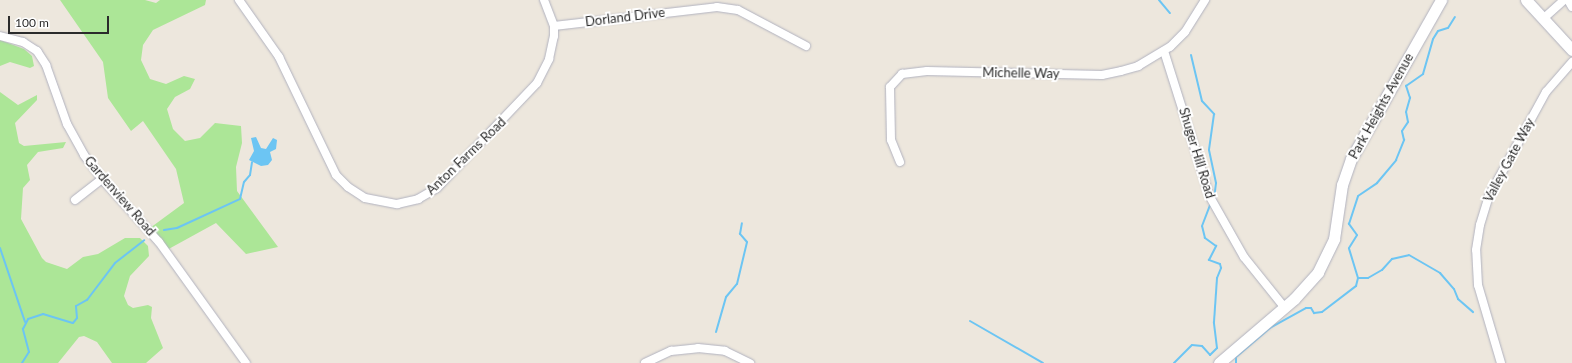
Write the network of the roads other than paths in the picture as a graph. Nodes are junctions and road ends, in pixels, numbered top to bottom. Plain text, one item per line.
1 (238, 0) edge
2 (544, 0) edge
3 (1206, 0) edge
4 (1441, 0) edge
5 (1526, 0) edge
6 (1564, 0) edge
7 (1568, 0) edge
8 (1572, 7) edge
9 (1544, 18) junction
10 (554, 26) junction
11 (0, 36) edge
12 (806, 46) dead end
13 (1572, 50) edge
14 (1164, 52) junction
15 (1572, 62) edge
16 (900, 162) dead end
17 (102, 179) junction
18 (75, 200) dead end
19 (1285, 308) junction
20 (246, 363) edge
21 (645, 363) edge
22 (750, 363) edge
23 (1218, 363) edge
24 (1501, 363) edge

1 - 10 street, Anton Farms Road
2 - 10 street, Anton Farms Road
3 - 14 street, Michelle Way
4 - 19 main road, Park Heights Avenue
5 - 9 main road
6 - 9 street
7 - 8 street
9 - 13 main road
10 - 12 street, Dorland Drive
11 - 17 street, Gardenview Road
14 - 16 street, Michelle Way
14 - 19 street, Shuger Hill Road
15 - 24 street, Valley Gate Way
17 - 18 street
17 - 20 street, Gardenview Road
19 - 23 main road, Park Heights Avenue
21 - 22 street

